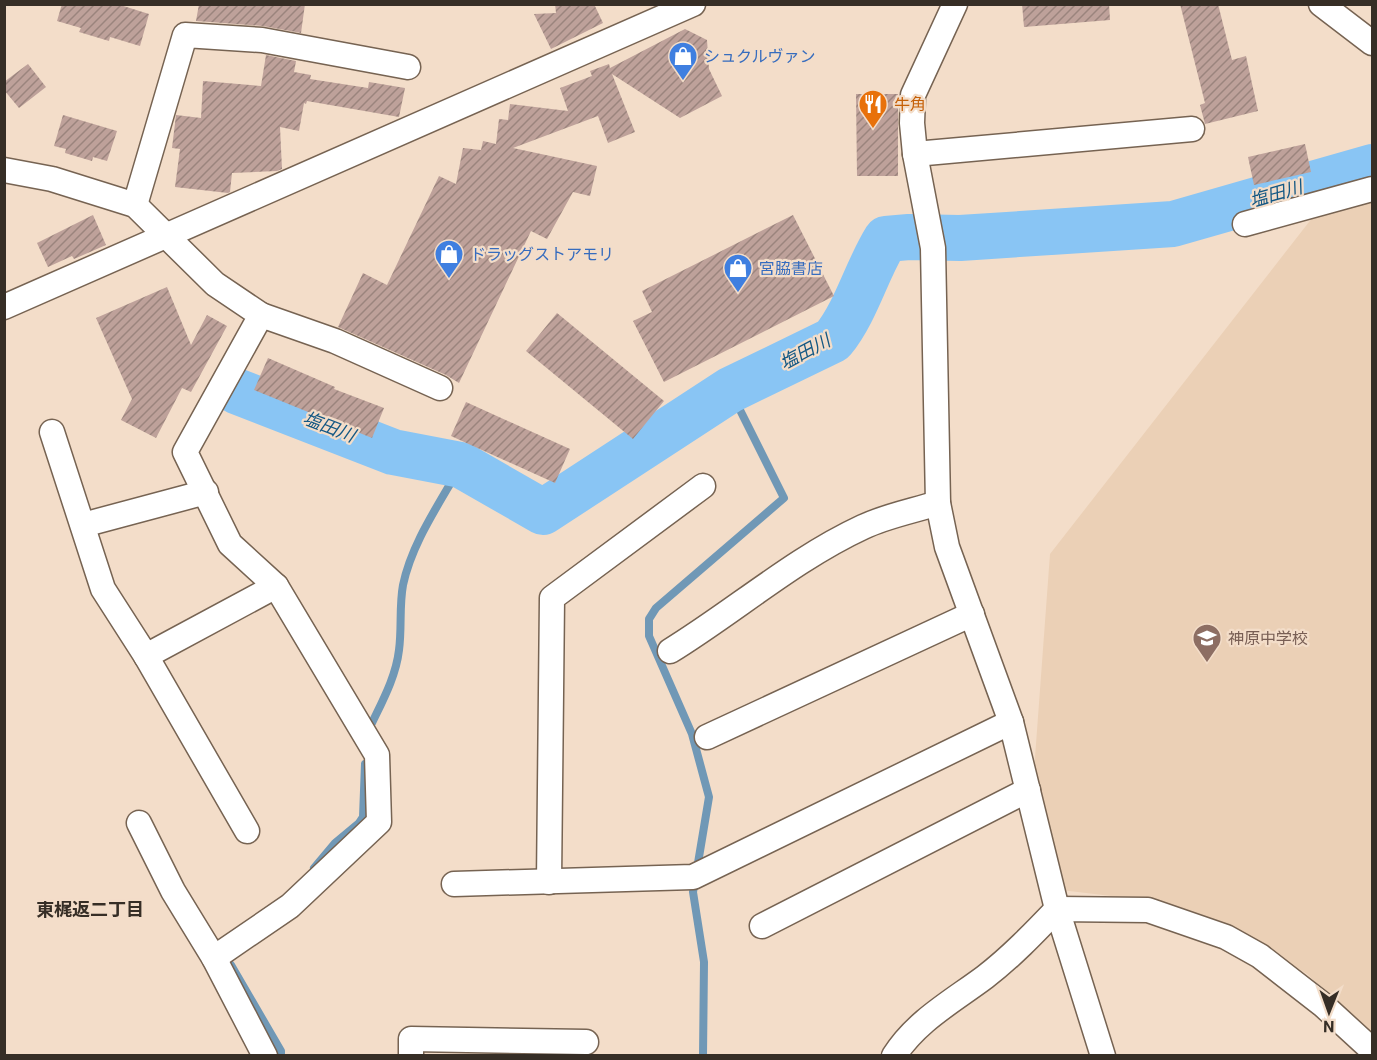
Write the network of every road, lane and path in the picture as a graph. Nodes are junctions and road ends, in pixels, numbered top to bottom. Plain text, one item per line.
1 (693, 4) edge
2 (955, 4) edge
3 (1321, 4) edge
4 (1372, 43) edge
5 (408, 67) dead end
6 (1192, 129) dead end
7 (915, 154) junction
8 (4, 170) edge
9 (1372, 189) edge
10 (135, 205) junction
11 (1245, 224) dead end
12 (168, 236) junction
13 (4, 307) edge
14 (261, 315) junction
15 (440, 388) dead end
16 (52, 432) dead end
17 (703, 486) dead end
18 (206, 492) junction
19 (938, 503) junction
20 (83, 525) junction
21 (276, 586) junction
22 (972, 614) junction
23 (670, 651) dead end
24 (146, 656) junction
25 (1011, 722) junction
26 (707, 737) dead end
27 (1028, 789) junction
28 (139, 823) dead end
29 (247, 831) dead end
30 (549, 882) junction
31 (454, 885) dead end
32 (1057, 909) junction
33 (762, 926) dead end
34 (214, 958) junction
35 (586, 1042) dead end
36 (1372, 1050) edge
37 (266, 1056) edge
38 (411, 1056) edge
39 (894, 1056) edge
40 (1103, 1056) edge

1 - 12 street
2 - 7 street
3 - 4 street
5 - 10 street
6 - 7 street
7 - 19 street
8 - 10 street
9 - 11 street
10 - 12 street
12 - 13 street
12 - 14 street
14 - 15 street
14 - 18 street
16 - 20 street
17 - 30 street
18 - 20 street
18 - 21 street
19 - 22 street
19 - 23 street
20 - 24 street
21 - 24 street
21 - 34 street
22 - 25 street
22 - 26 street
24 - 29 street
25 - 27 street
25 - 30 street
27 - 32 street
27 - 33 street
28 - 34 street
30 - 31 street
32 - 36 street
32 - 39 street
32 - 40 street
34 - 37 street
35 - 38 street

